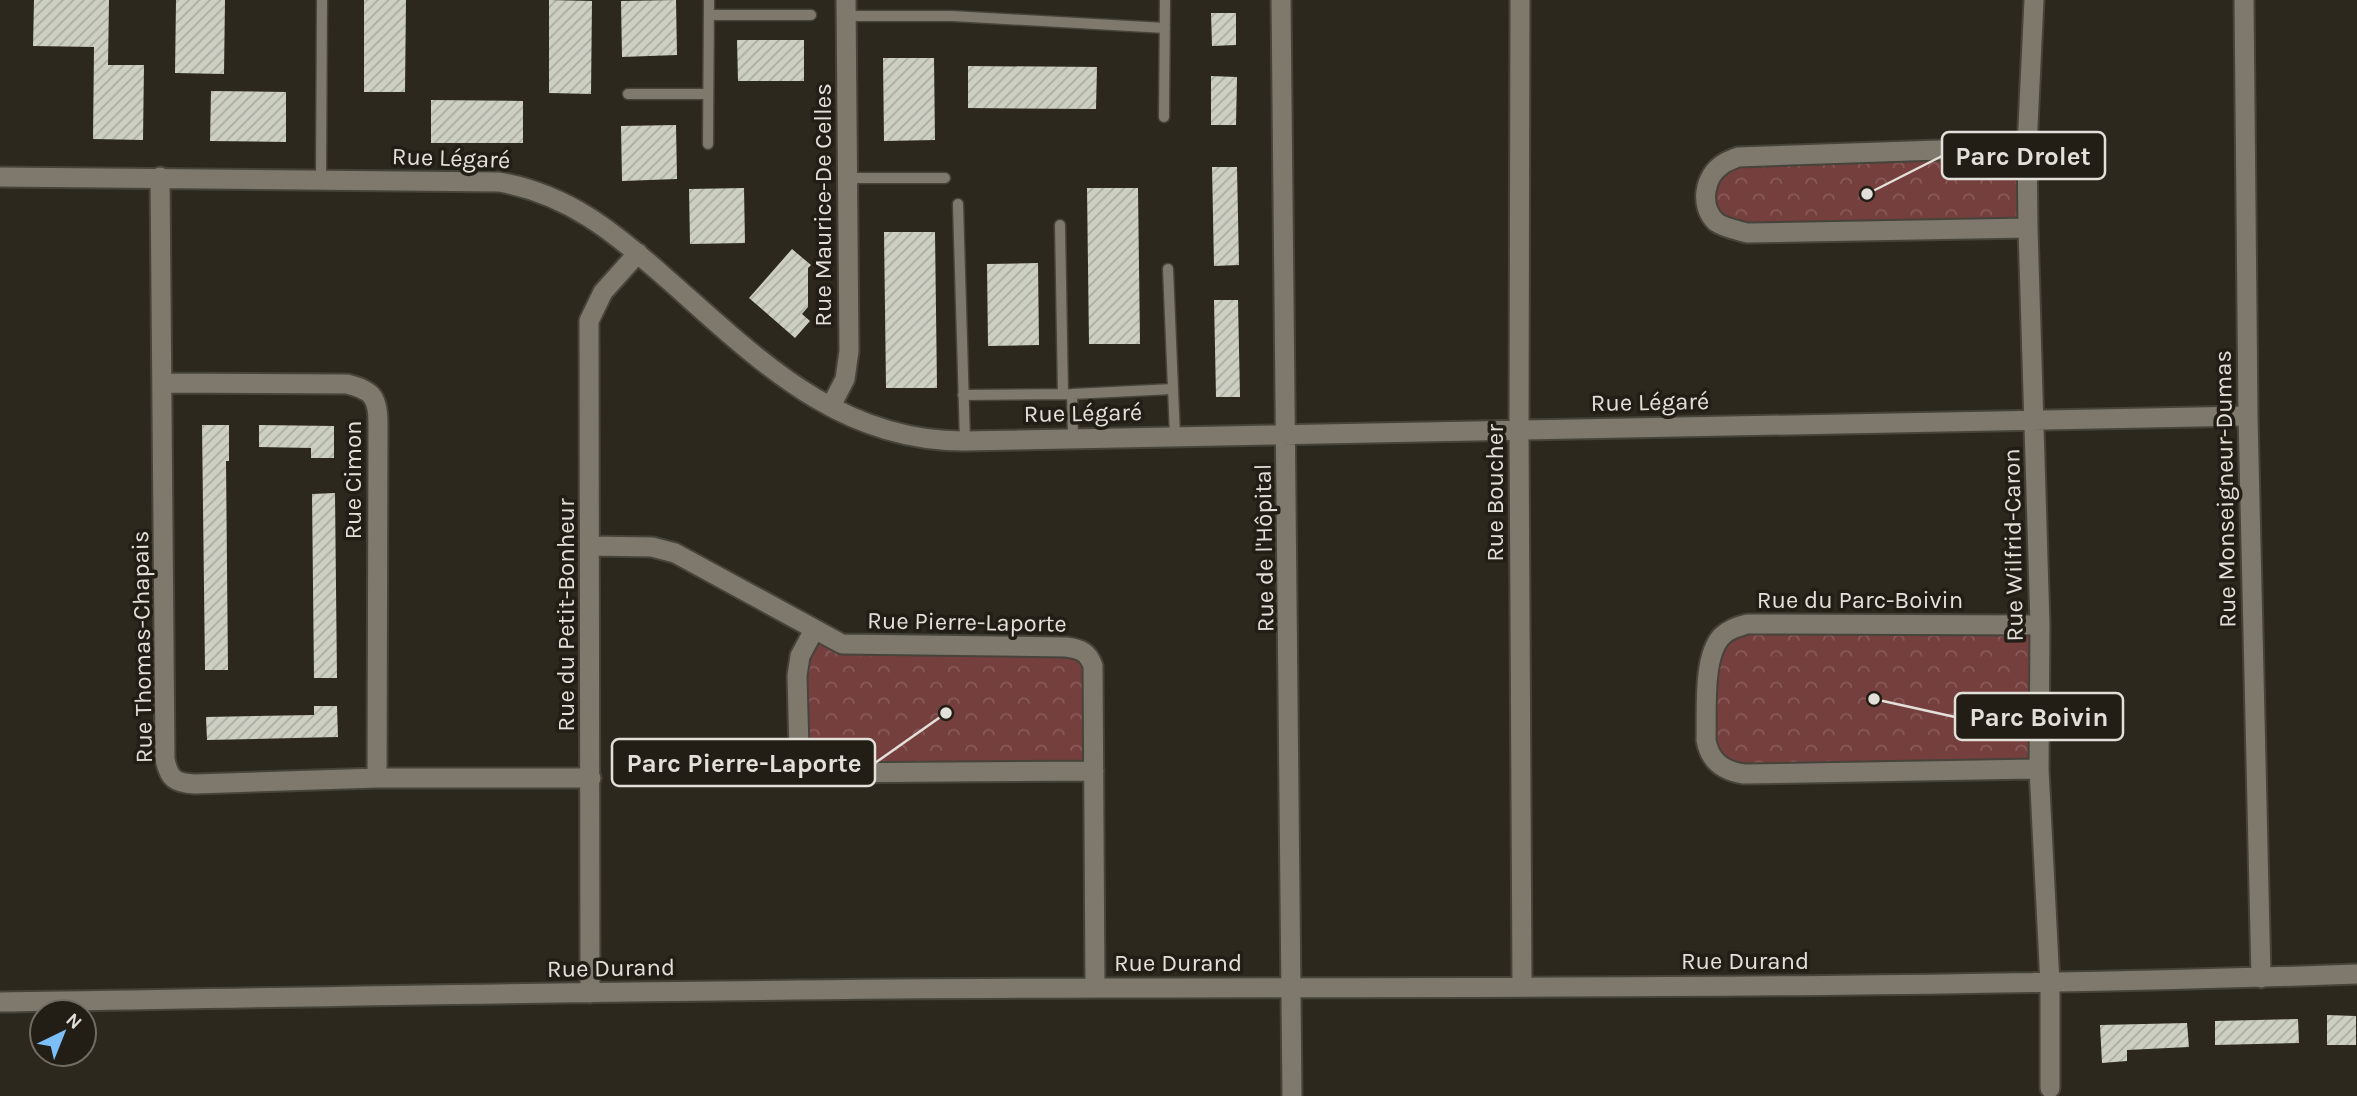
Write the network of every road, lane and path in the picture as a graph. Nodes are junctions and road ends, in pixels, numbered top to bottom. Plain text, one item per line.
1 (322, 0) edge
2 (709, 0) edge
3 (1165, 0) edge
4 (1281, 0) edge
5 (1520, 0) edge
6 (2034, 0) edge
7 (2244, 0) edge
8 (846, 8) edge
9 (709, 15) junction
10 (811, 15) dead end
11 (1166, 28) junction
12 (628, 94) dead end
13 (707, 94) junction
14 (1164, 117) dead end
15 (708, 144) dead end
16 (2027, 147) junction
17 (0, 177) edge
18 (159, 177) junction
19 (847, 178) junction
20 (945, 178) dead end
21 (321, 179) junction
22 (958, 204) dead end
23 (1060, 225) dead end
24 (2028, 228) junction
25 (638, 253) junction
26 (1168, 269) dead end
27 (163, 383) junction
28 (1172, 389) junction
29 (1068, 394) junction
30 (963, 395) junction
31 (831, 406) junction
32 (2248, 416) junction
33 (2035, 420) junction
34 (1519, 429) junction
35 (1287, 433) junction
36 (1175, 436) junction
37 (1073, 438) junction
38 (965, 441) junction
39 (590, 546) junction
40 (2040, 625) junction
41 (814, 630) junction
42 (2039, 768) junction
43 (1094, 771) junction
44 (377, 778) junction
45 (590, 778) junction
46 (2357, 974) edge
47 (2261, 978) junction
48 (2050, 984) junction
49 (1522, 986) junction
50 (1095, 988) junction
51 (1293, 988) junction
52 (590, 993) junction
53 (0, 1002) edge
54 (2050, 1088) dead end
55 (1292, 1096) edge

1 - 21 lane
2 - 9 lane
3 - 11 lane
4 - 35 street, Rue de l'Hôpital
5 - 34 street, Rue Boucher
6 - 16 street, Rue Wilfrid-Caron
7 - 32 street, Rue Monseigneur-Dumas
8 - 11 lane
8 - 19 street, Rue Maurice-De Celles
9 - 10 lane
9 - 13 lane
11 - 14 lane
12 - 13 lane
13 - 15 lane
16 - 24 street, Rue Wilfrid-Caron
16 - 24 street
17 - 18 street, Rue Légaré
18 - 21 street, Rue Légaré
18 - 27 street, Rue Thomas-Chapais
19 - 20 lane
19 - 31 street, Rue Maurice-De Celles
21 - 25 street, Rue Légaré
22 - 30 lane
23 - 29 lane
24 - 33 street, Rue Wilfrid-Caron
25 - 31 street, Rue Légaré
25 - 39 street, Rue du Petit-Bonheur
26 - 28 lane
27 - 44 street, Rue Cimon
27 - 44 street, Rue Thomas-Chapais
28 - 29 lane
28 - 36 lane
29 - 30 lane
29 - 37 lane
30 - 38 lane
31 - 38 street, Rue Légaré
32 - 33 street, Rue Légaré
32 - 47 street, Rue Monseigneur-Dumas
33 - 34 street, Rue Légaré
33 - 40 street, Rue Wilfrid-Caron
34 - 35 street, Rue Légaré
34 - 49 street, Rue Boucher
35 - 36 street, Rue Légaré
35 - 51 street, Rue de l'Hôpital
36 - 37 street, Rue Légaré
37 - 38 street, Rue Légaré
39 - 41 street, Rue Pierre-Laporte
39 - 45 street, Rue du Petit-Bonheur
40 - 42 street, Rue Wilfrid-Caron
40 - 42 street, Rue du Parc-Boivin
41 - 43 street, Rue Pierre-Laporte
41 - 43 street
42 - 48 street, Rue Wilfrid-Caron
43 - 50 street, Rue Pierre-Laporte
44 - 45 street, Rue Thomas-Chapais
45 - 52 street, Rue du Petit-Bonheur
46 - 47 street, Rue Durand
47 - 48 street, Rue Durand
48 - 49 street, Rue Durand
48 - 54 street, Rue Wilfrid-Caron
49 - 51 street, Rue Durand
50 - 51 street, Rue Durand
50 - 52 street, Rue Durand
51 - 55 street, Rue de l'Hôpital
52 - 53 street, Rue Durand

